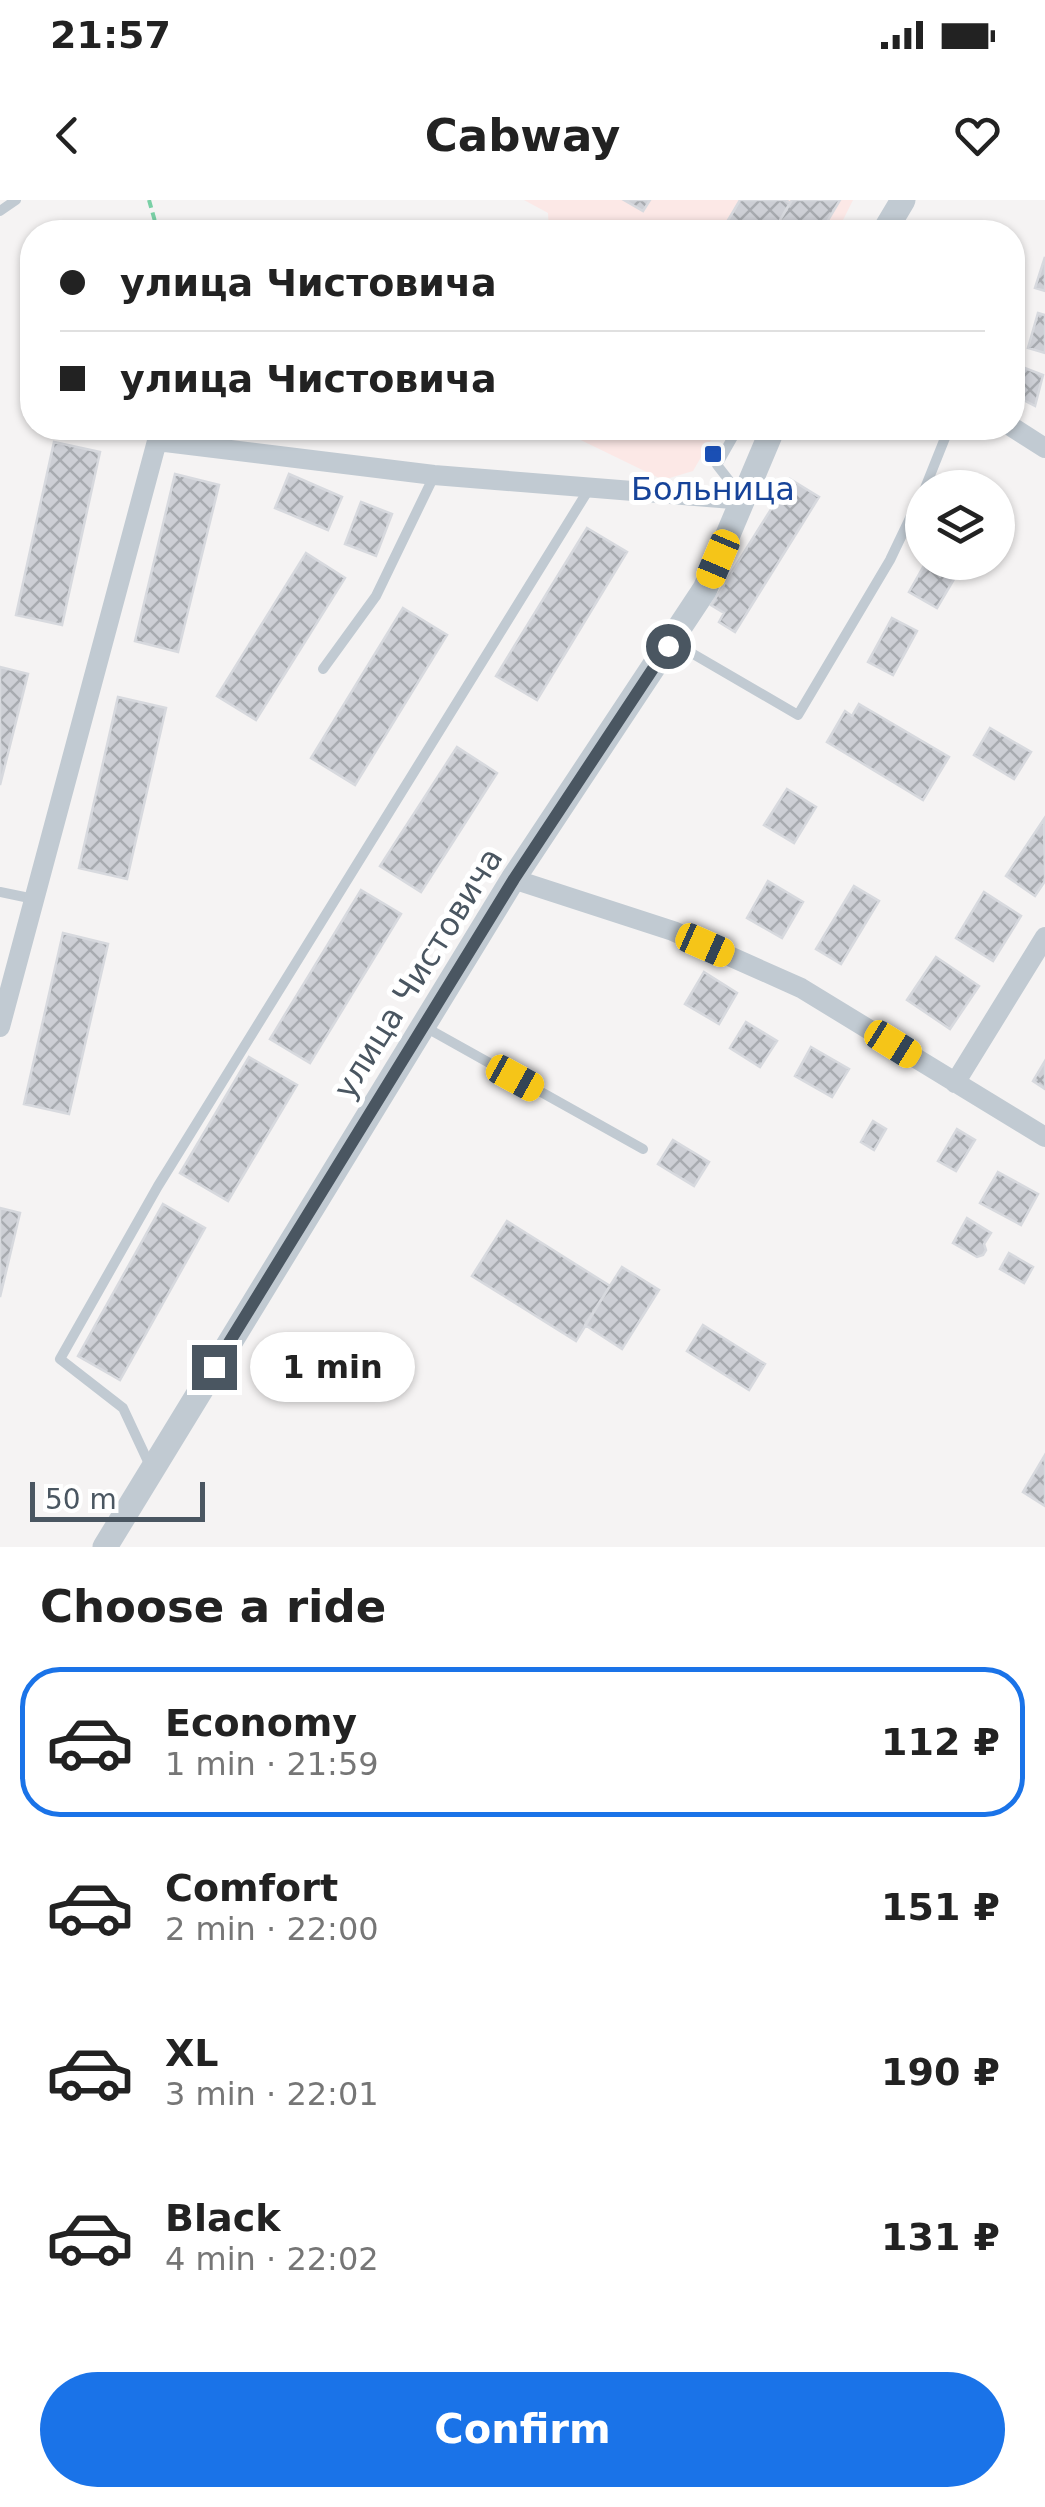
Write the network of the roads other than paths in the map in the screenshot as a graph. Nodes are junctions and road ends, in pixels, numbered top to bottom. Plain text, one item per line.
1 (16, 200) edge
2 (0, 211) edge
3 (731, 440) edge
4 (768, 440) edge
5 (944, 440) edge
6 (932, 470) edge
7 (434, 475) junction
8 (589, 489) junction
9 (744, 500) junction
10 (905, 529) edge
11 (676, 644) dead end
12 (323, 670) dead end
13 (514, 879) junction
14 (0, 892) edge
15 (35, 899) junction
16 (1045, 937) edge
17 (422, 1026) junction
18 (0, 1027) edge
19 (954, 1082) junction
20 (1045, 1138) edge
21 (643, 1149) dead end
22 (152, 1469) junction
23 (105, 1547) edge

1 - 2 lane
3 - 9 lane
4 - 9 street, улица Чистовича
5 - 6 lane
7 - 8 street
7 - 12 lane
7 - 15 street
8 - 9 street
8 - 22 lane
9 - 13 street, улица Чистовича
10 - 11 lane
13 - 17 street, улица Чистовича
13 - 19 street
14 - 15 lane
15 - 18 street
16 - 19 street
17 - 21 lane
17 - 22 street, улица Чистовича
19 - 20 street
22 - 23 street, улица Чистовича

